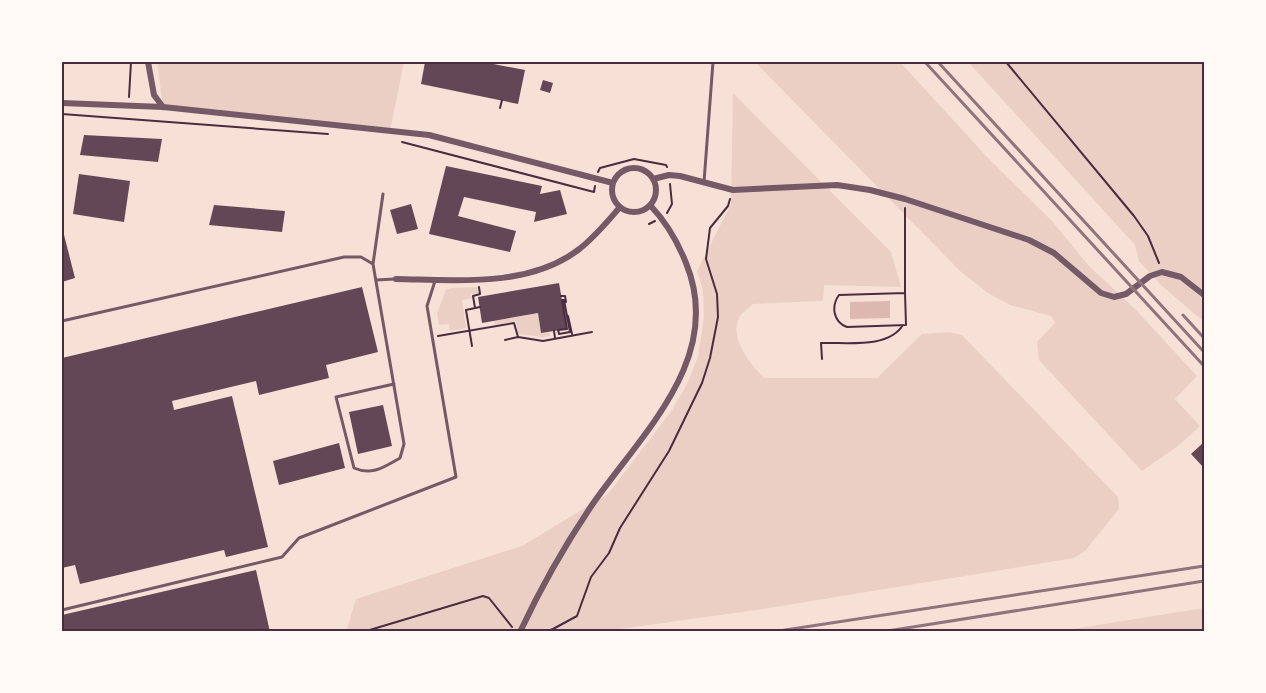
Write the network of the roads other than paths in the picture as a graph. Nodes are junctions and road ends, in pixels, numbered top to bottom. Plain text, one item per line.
1 (148, 62) edge
2 (713, 62) edge
3 (62, 103) edge
4 (163, 107) junction
5 (653, 179) junction
6 (704, 182) junction
7 (613, 183) junction
8 (383, 194) dead end
9 (650, 205) junction
10 (620, 207) junction
11 (373, 264) junction
12 (396, 279) joint
13 (376, 280) junction
14 (435, 281) junction
15 (1204, 295) edge
16 (62, 321) edge
17 (394, 384) junction
18 (62, 610) edge
19 (519, 631) edge

1 - 4 street
2 - 6 lane
3 - 4 street
4 - 7 street
5 - 6 street
5 - 7 street
5 - 9 street
6 - 15 street
7 - 10 street
8 - 11 lane
9 - 10 street
9 - 19 street
10 - 14 street
11 - 13 lane
11 - 16 lane
12 - 13 lane
12 - 14 street
13 - 17 lane
14 - 18 lane
17 - 17 lane

